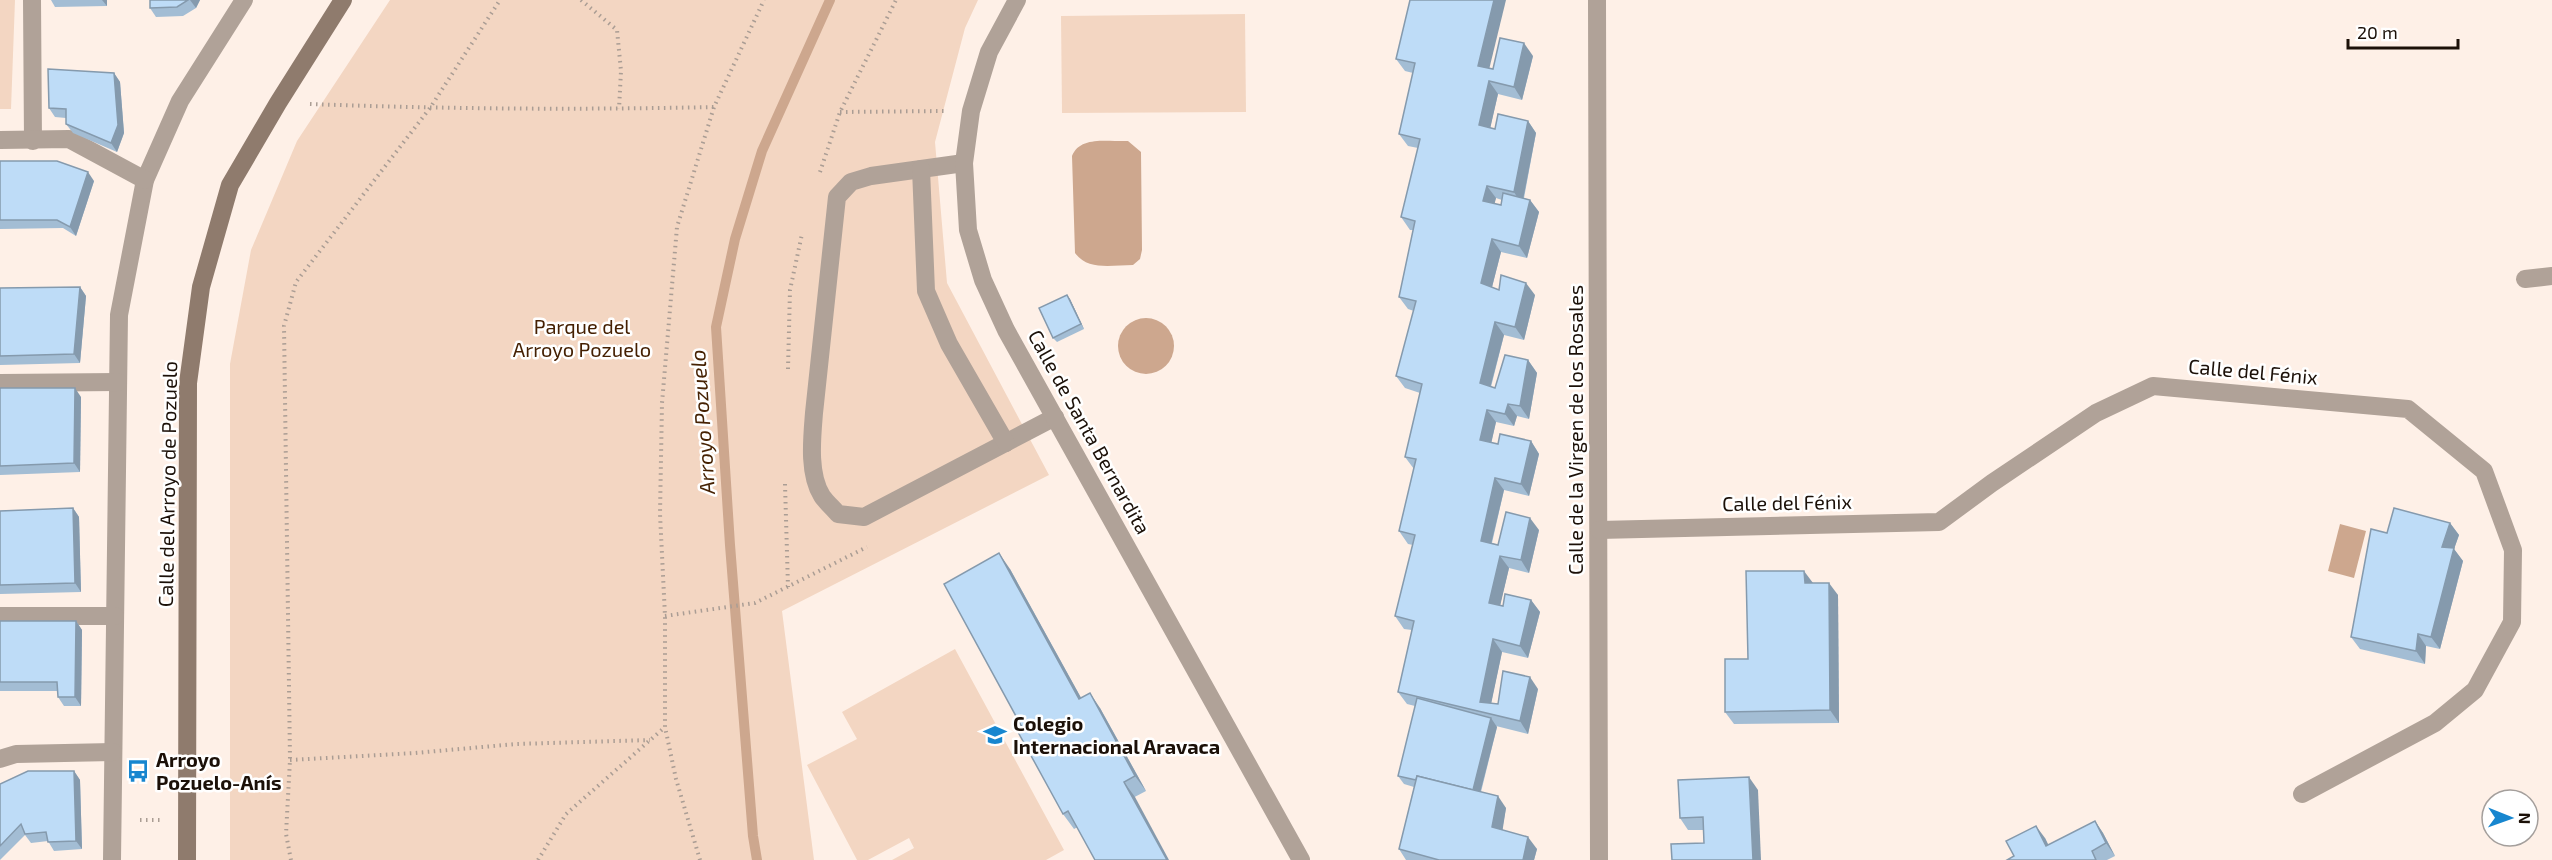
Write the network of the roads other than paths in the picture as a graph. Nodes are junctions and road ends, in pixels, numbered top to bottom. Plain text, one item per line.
1 (32, 0) edge
2 (244, 0) edge
3 (343, 0) edge
4 (1017, 0) edge
5 (1596, 4) edge
6 (0, 140) edge
7 (33, 141) junction
8 (964, 163) junction
9 (921, 169) junction
10 (145, 180) junction
11 (2552, 276) edge
12 (2525, 279) dead end
13 (118, 382) junction
14 (0, 383) edge
15 (1055, 417) junction
16 (1006, 442) junction
17 (1599, 530) junction
18 (0, 616) edge
19 (115, 616) junction
20 (113, 752) junction
21 (0, 759) edge
22 (2302, 794) dead end
23 (112, 860) edge
24 (187, 860) edge
25 (1301, 860) edge
26 (1599, 860) edge

1 - 7 street
2 - 10 street
3 - 24 main road, Calle del Arroyo de Pozuelo
4 - 8 street, Calle de Santa Bernardita
5 - 17 street, Calle de la Virgen de los Rosales
6 - 7 street
7 - 10 street
8 - 9 street
8 - 15 street, Calle de Santa Bernardita
9 - 16 street
9 - 16 street
10 - 13 street
11 - 12 street
13 - 14 street
13 - 19 street
15 - 16 street
15 - 25 street, Calle de Santa Bernardita
17 - 22 street, Calle del Fénix
17 - 26 street, Calle de la Virgen de los Rosales
18 - 19 street
19 - 20 street
20 - 21 street
20 - 23 street

